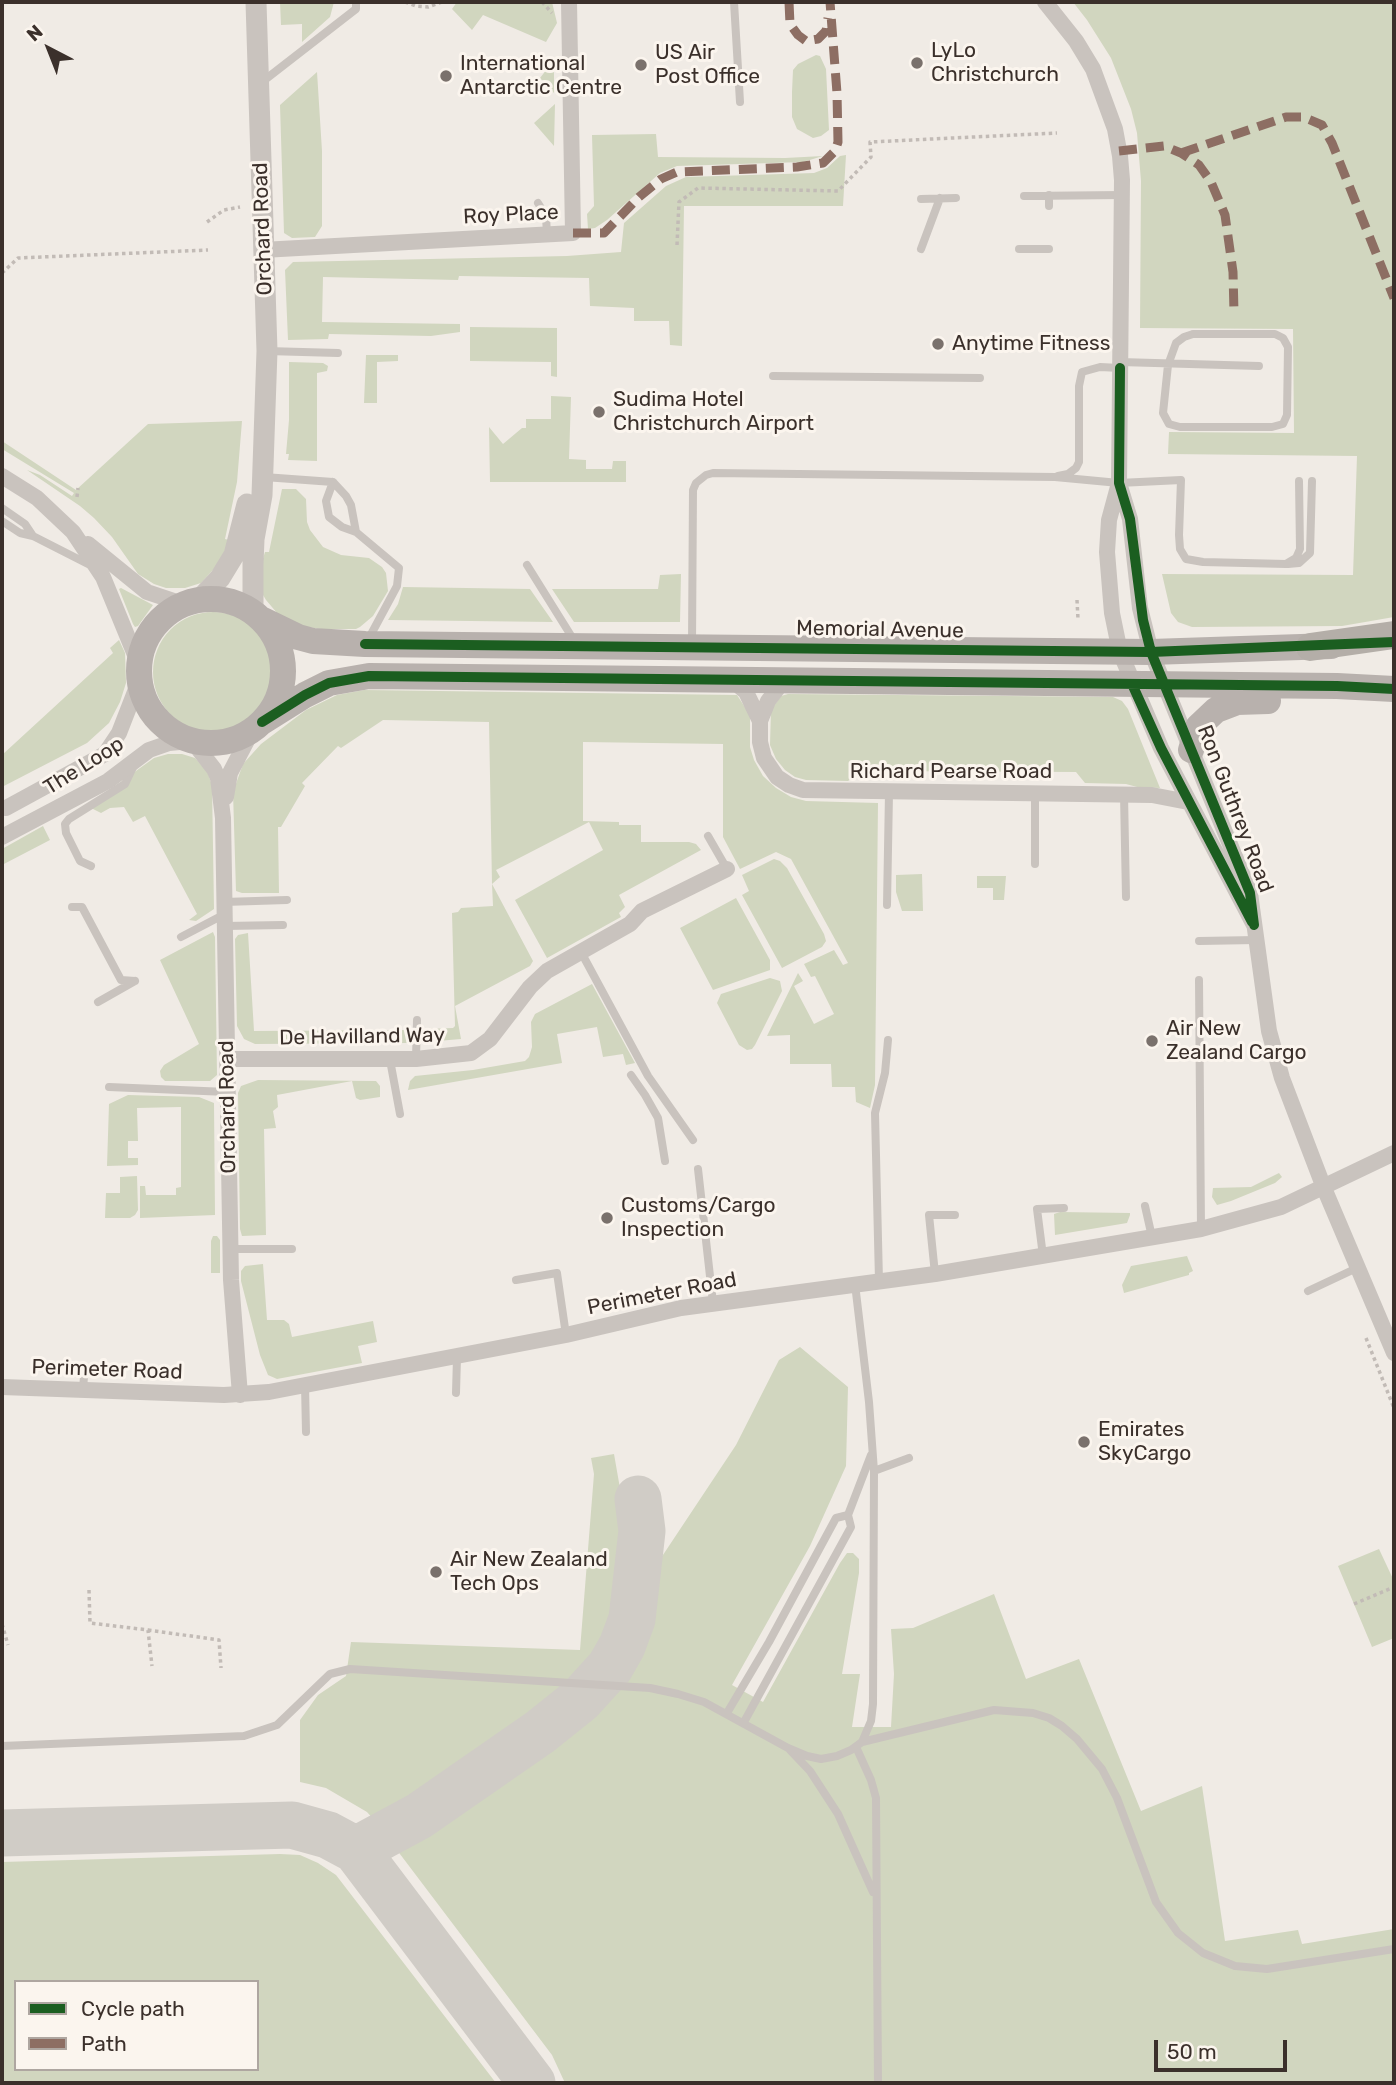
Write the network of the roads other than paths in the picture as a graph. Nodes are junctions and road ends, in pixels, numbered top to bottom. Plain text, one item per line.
1 (256, 2) edge
2 (356, 2) edge
3 (569, 2) edge
4 (734, 2) edge
5 (1045, 2) edge
6 (260, 83) junction
7 (740, 102) dead end
8 (1049, 195) junction
9 (1122, 195) junction
10 (1024, 196) dead end
11 (940, 198) junction
12 (956, 198) dead end
13 (921, 199) dead end
14 (538, 203) dead end
15 (1049, 206) dead end
16 (547, 235) junction
17 (921, 248) dead end
18 (1019, 249) dead end
19 (1049, 249) dead end
20 (262, 250) junction
21 (267, 351) junction
22 (338, 353) dead end
23 (1120, 365) junction
24 (1168, 365) junction
25 (1259, 366) dead end
26 (773, 376) dead end
27 (980, 377) dead end
28 (262, 466) junction
29 (2, 476) edge
30 (1055, 477) junction
31 (1299, 481) dead end
32 (1312, 481) dead end
33 (333, 482) junction
34 (1119, 483) junction
35 (2, 508) edge
36 (2, 521) edge
37 (73, 531) junction
38 (356, 532) junction
39 (33, 536) junction
40 (1286, 564) junction
41 (527, 565) dead end
42 (103, 577) junction
43 (191, 602) junction
44 (258, 616) junction
45 (1394, 635) edge
46 (1394, 642) edge
47 (365, 644) junction
48 (578, 646) junction
49 (692, 646) junction
50 (1310, 647) junction
51 (1120, 652) junction
52 (1151, 652) junction
53 (140, 673) junction
54 (732, 680) junction
55 (784, 680) junction
56 (1132, 684) junction
57 (1164, 684) junction
58 (1337, 686) junction
59 (1394, 689) edge
60 (760, 721) junction
61 (257, 725) junction
62 (192, 742) junction
63 (1191, 750) junction
64 (136, 759) junction
65 (889, 793) junction
66 (1035, 794) junction
67 (1124, 794) junction
68 (1188, 802) junction
69 (3, 810) edge
70 (223, 818) junction
71 (708, 836) dead end
72 (2, 837) edge
73 (1035, 864) dead end
74 (91, 866) dead end
75 (727, 869) joint
76 (1126, 897) dead end
77 (287, 900) dead end
78 (887, 905) dead end
79 (72, 907) dead end
80 (225, 914) junction
81 (283, 925) dead end
82 (1255, 933) junction
83 (181, 937) dead end
84 (1199, 941) dead end
85 (581, 952) junction
86 (1199, 981) dead end
87 (98, 1002) dead end
88 (417, 1020) dead end
89 (888, 1040) dead end
90 (227, 1059) junction
91 (416, 1059) junction
92 (390, 1060) junction
93 (631, 1075) dead end
94 (109, 1087) dead end
95 (228, 1092) junction
96 (400, 1114) dead end
97 (693, 1140) dead end
98 (1394, 1153) edge
99 (665, 1161) dead end
100 (698, 1169) dead end
101 (1324, 1188) junction
102 (1145, 1206) dead end
103 (1064, 1208) dead end
104 (955, 1215) dead end
105 (1201, 1230) junction
106 (1152, 1238) junction
107 (292, 1249) dead end
108 (230, 1250) junction
109 (1043, 1257) junction
110 (1359, 1267) junction
111 (935, 1274) junction
112 (516, 1280) dead end
113 (879, 1281) junction
114 (855, 1284) junction
115 (1308, 1291) dead end
116 (713, 1303) junction
117 (1390, 1330) edge
118 (566, 1335) junction
119 (1394, 1353) edge
120 (457, 1357) junction
121 (305, 1385) junction
122 (2, 1387) edge
123 (456, 1393) dead end
124 (240, 1395) junction
125 (306, 1432) dead end
126 (873, 1448) junction
127 (909, 1458) dead end
128 (874, 1471) junction
129 (848, 1515) junction
130 (727, 1713) junction
131 (744, 1722) junction
132 (859, 1744) junction
133 (2, 1746) edge
134 (788, 1748) junction
135 (875, 1903) junction
136 (1394, 1949) edge
137 (878, 2083) edge

1 - 6 street, Orchard Road
2 - 6 lane
3 - 16 street, Roy Place
4 - 7 lane
5 - 9 street
6 - 20 street, Orchard Road
8 - 9 lane
8 - 10 lane
8 - 15 lane
9 - 23 street
11 - 12 lane
11 - 13 lane
11 - 17 lane
14 - 16 lane
16 - 20 street, Roy Place
18 - 19 lane
20 - 21 street, Orchard Road
21 - 22 lane
21 - 28 street, Orchard Road
23 - 24 lane
23 - 30 lane
23 - 34 street
24 - 24 lane
24 - 25 lane
26 - 27 lane
28 - 33 lane
28 - 43 street, Orchard Road
28 - 44 street, Orchard Road
29 - 37 street
30 - 34 lane
30 - 49 lane
31 - 40 lane
32 - 40 lane
33 - 38 lane
33 - 38 lane
34 - 40 lane
34 - 51 street, Ron Guthrey Road
34 - 52 street, Ron Guthrey Road
35 - 39 lane
36 - 39 lane
37 - 42 street
37 - 43 street
38 - 47 lane
39 - 42 lane
41 - 48 lane
42 - 53 street
43 - 44 main road
43 - 53 main road
44 - 47 main road, Memorial Avenue
44 - 61 main road
45 - 50 highway
46 - 50 main road, Memorial Avenue
47 - 48 main road, Memorial Avenue
48 - 49 main road, Memorial Avenue
49 - 51 main road, Memorial Avenue
50 - 52 main road, Memorial Avenue
51 - 52 main road, Memorial Avenue
51 - 56 street, Ron Guthrey Road
52 - 57 street, Ron Guthrey Road
53 - 62 main road
53 - 69 street, The Loop
54 - 55 main road
54 - 60 street, Richard Pearse Road
54 - 61 main road
55 - 56 main road
55 - 60 street
56 - 57 main road
56 - 68 street, Ron Guthrey Road
57 - 58 main road
57 - 63 street, Ron Guthrey Road
58 - 59 main road
58 - 63 main road
60 - 65 street, Richard Pearse Road
61 - 62 main road
61 - 70 street, Orchard Road
62 - 64 street, The Loop
62 - 70 street, Orchard Road
63 - 82 street, Ron Guthrey Road
64 - 72 street, The Loop
64 - 74 lane
65 - 66 street, Richard Pearse Road
65 - 78 lane
66 - 67 street, Richard Pearse Road
66 - 73 lane
67 - 68 street, Richard Pearse Road
67 - 76 lane
68 - 82 street, Ron Guthrey Road
70 - 80 street, Orchard Road
71 - 75 lane
75 - 85 street, De Havilland Way
77 - 80 lane
79 - 87 lane
80 - 81 lane
80 - 83 lane
80 - 90 street, Orchard Road
82 - 84 lane
82 - 101 street, Ron Guthrey Road
85 - 91 street, De Havilland Way
85 - 97 lane
86 - 105 lane
88 - 91 lane
89 - 113 lane
90 - 92 street, De Havilland Way
90 - 95 street, Orchard Road
91 - 92 street, De Havilland Way
92 - 96 lane
93 - 99 lane
94 - 95 lane
95 - 108 street, Orchard Road
98 - 101 street, Perimeter Road
100 - 116 lane
101 - 105 street, Perimeter Road
101 - 110 street, Ron Guthrey Road
102 - 106 lane
103 - 109 lane
104 - 111 lane
105 - 106 street, Perimeter Road
106 - 109 street, Perimeter Road
107 - 108 lane
108 - 124 street, Orchard Road
109 - 111 street, Perimeter Road
110 - 115 lane
110 - 117 street, Ron Guthrey Road
111 - 113 street, Perimeter Road
112 - 118 lane
113 - 114 street, Perimeter Road
114 - 116 street, Perimeter Road
114 - 126 lane
116 - 118 street, Perimeter Road
117 - 119 street, Ron Guthrey Road
118 - 120 street, Perimeter Road
120 - 121 street, Perimeter Road
120 - 123 lane
121 - 124 street, Perimeter Road
121 - 125 lane
122 - 124 street, Perimeter Road
126 - 128 lane
126 - 129 lane
127 - 128 lane
128 - 132 lane
129 - 130 lane
129 - 131 lane
130 - 131 lane
130 - 133 lane
131 - 134 lane
132 - 134 lane
132 - 135 lane
132 - 136 lane
134 - 135 lane
135 - 137 lane

